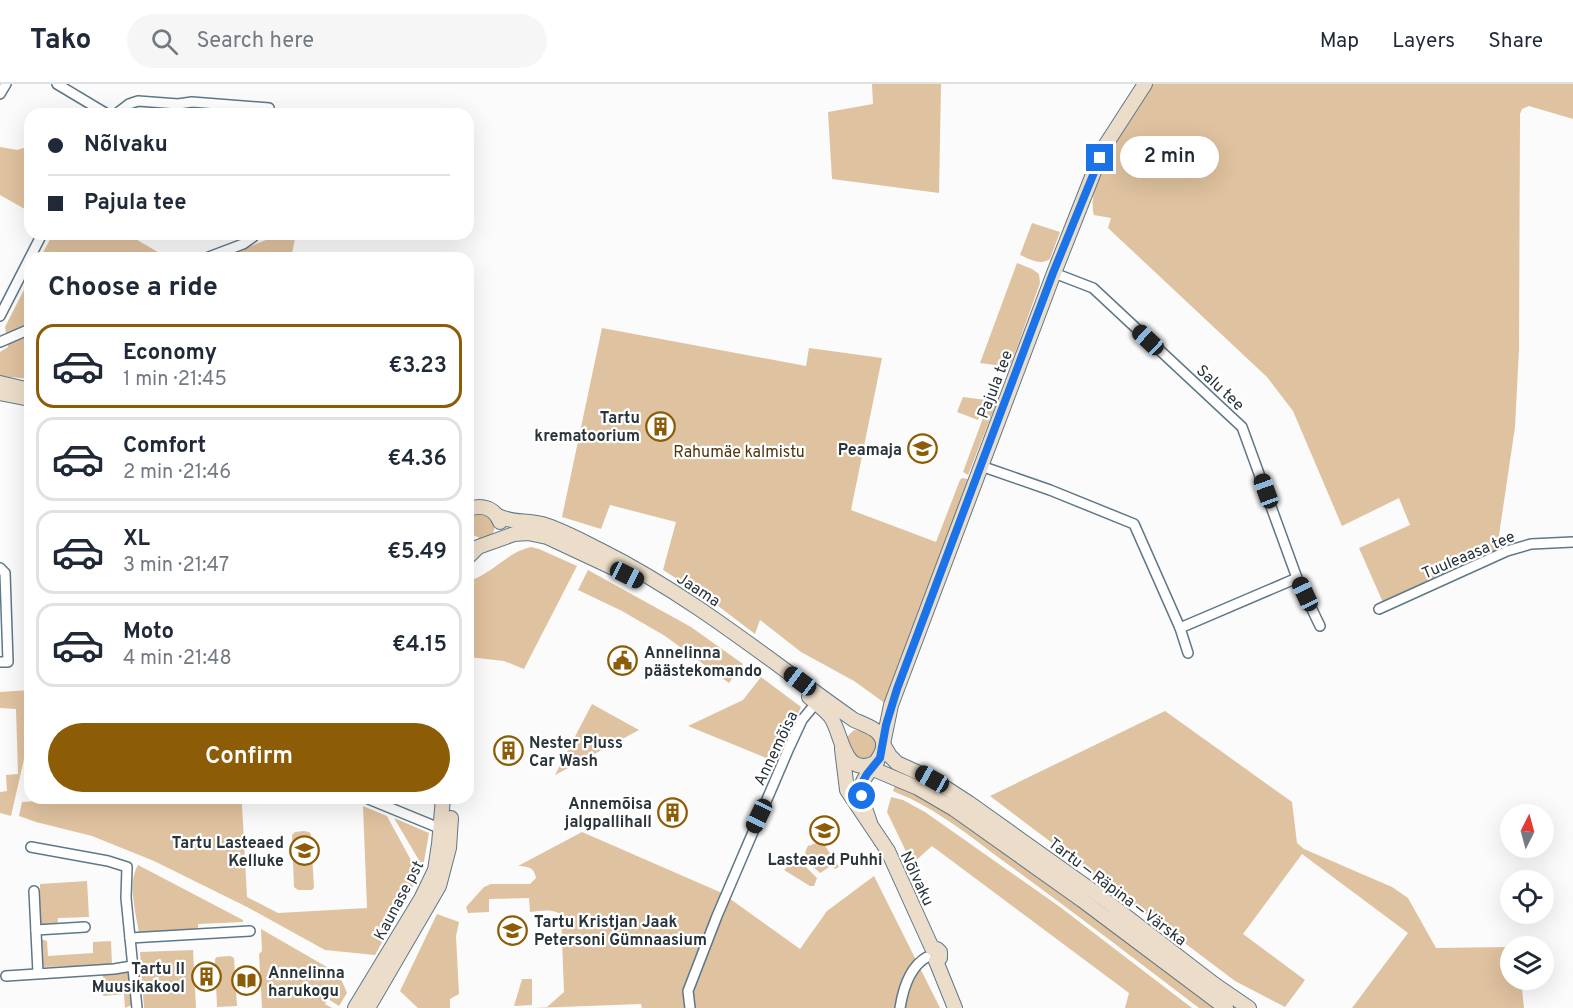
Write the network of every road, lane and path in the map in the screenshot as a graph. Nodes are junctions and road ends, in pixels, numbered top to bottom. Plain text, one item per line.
1 (6, 84) edge
2 (57, 84) edge
3 (1145, 84) edge
4 (0, 94) edge
5 (97, 108) edge
6 (124, 108) edge
7 (269, 108) edge
8 (249, 240) edge
9 (222, 252) edge
10 (24, 269) edge
11 (1053, 273) junction
12 (0, 316) edge
13 (24, 332) edge
14 (0, 342) edge
15 (0, 383) edge
16 (24, 389) edge
17 (0, 393) edge
18 (24, 398) edge
19 (981, 466) junction
20 (474, 503) edge
21 (474, 508) edge
22 (493, 512) junction
23 (1573, 542) edge
24 (474, 544) edge
25 (489, 544) junction
26 (474, 551) edge
27 (0, 568) edge
28 (1297, 578) junction
29 (1379, 609) dead end
30 (1320, 626) dead end
31 (1180, 628) junction
32 (1188, 654) dead end
33 (0, 662) edge
34 (816, 703) junction
35 (891, 705) junction
36 (865, 725) junction
37 (841, 744) junction
38 (883, 744) junction
39 (871, 766) junction
40 (381, 804) edge
41 (443, 804) edge
42 (451, 804) edge
43 (870, 823) junction
44 (445, 830) junction
45 (31, 847) dead end
46 (34, 891) dead end
47 (85, 927) dead end
48 (36, 930) junction
49 (250, 931) dead end
50 (130, 938) junction
51 (932, 955) junction
52 (132, 966) junction
53 (38, 973) junction
54 (6, 976) dead end
55 (137, 1008) edge
56 (355, 1008) edge
57 (368, 1008) edge
58 (690, 1008) edge
59 (900, 1008) edge
60 (954, 1008) edge
61 (1226, 1008) edge
62 (1249, 1008) edge

1 - 4 street
2 - 5 street
3 - 11 main road, Pajula tee
6 - 7 street
8 - 9 street
10 - 12 street
11 - 19 main road, Pajula tee
11 - 28 street, Salu tee
13 - 14 street
15 - 16 main road
17 - 18 main road
19 - 31 street
19 - 35 main road, Pajula tee
20 - 22 main road, Jaama
21 - 22 main road
22 - 25 main road
22 - 36 main road, Jaama
23 - 29 street, Tuuleaasa tee
24 - 25 main road
25 - 26 main road
25 - 34 main road, Jaama
27 - 33 street
28 - 30 street, Salu tee
28 - 31 street
31 - 32 street
34 - 37 main road, Jaama
34 - 58 street, Annemõisa
35 - 36 main road
35 - 38 main road, Pajula tee
36 - 37 main road
36 - 38 main road
37 - 39 main road
37 - 43 main road, Nõlvaku
38 - 39 main road
38 - 62 main road, Tartu — Räpina — Värska
39 - 43 main road, Nõlvaku
39 - 61 main road, Tartu — Räpina — Värska
40 - 44 street
41 - 44 main road, Kaunase pst
42 - 44 main road, Kaunase pst
43 - 51 main road, Nõlvaku
44 - 56 main road, Kaunase pst
44 - 57 main road, Kaunase pst
45 - 50 street
46 - 48 street
47 - 48 street
48 - 53 street
49 - 50 street
50 - 52 street
51 - 59 street
51 - 60 main road, Nõlvaku
52 - 53 street
52 - 55 street
53 - 54 street

